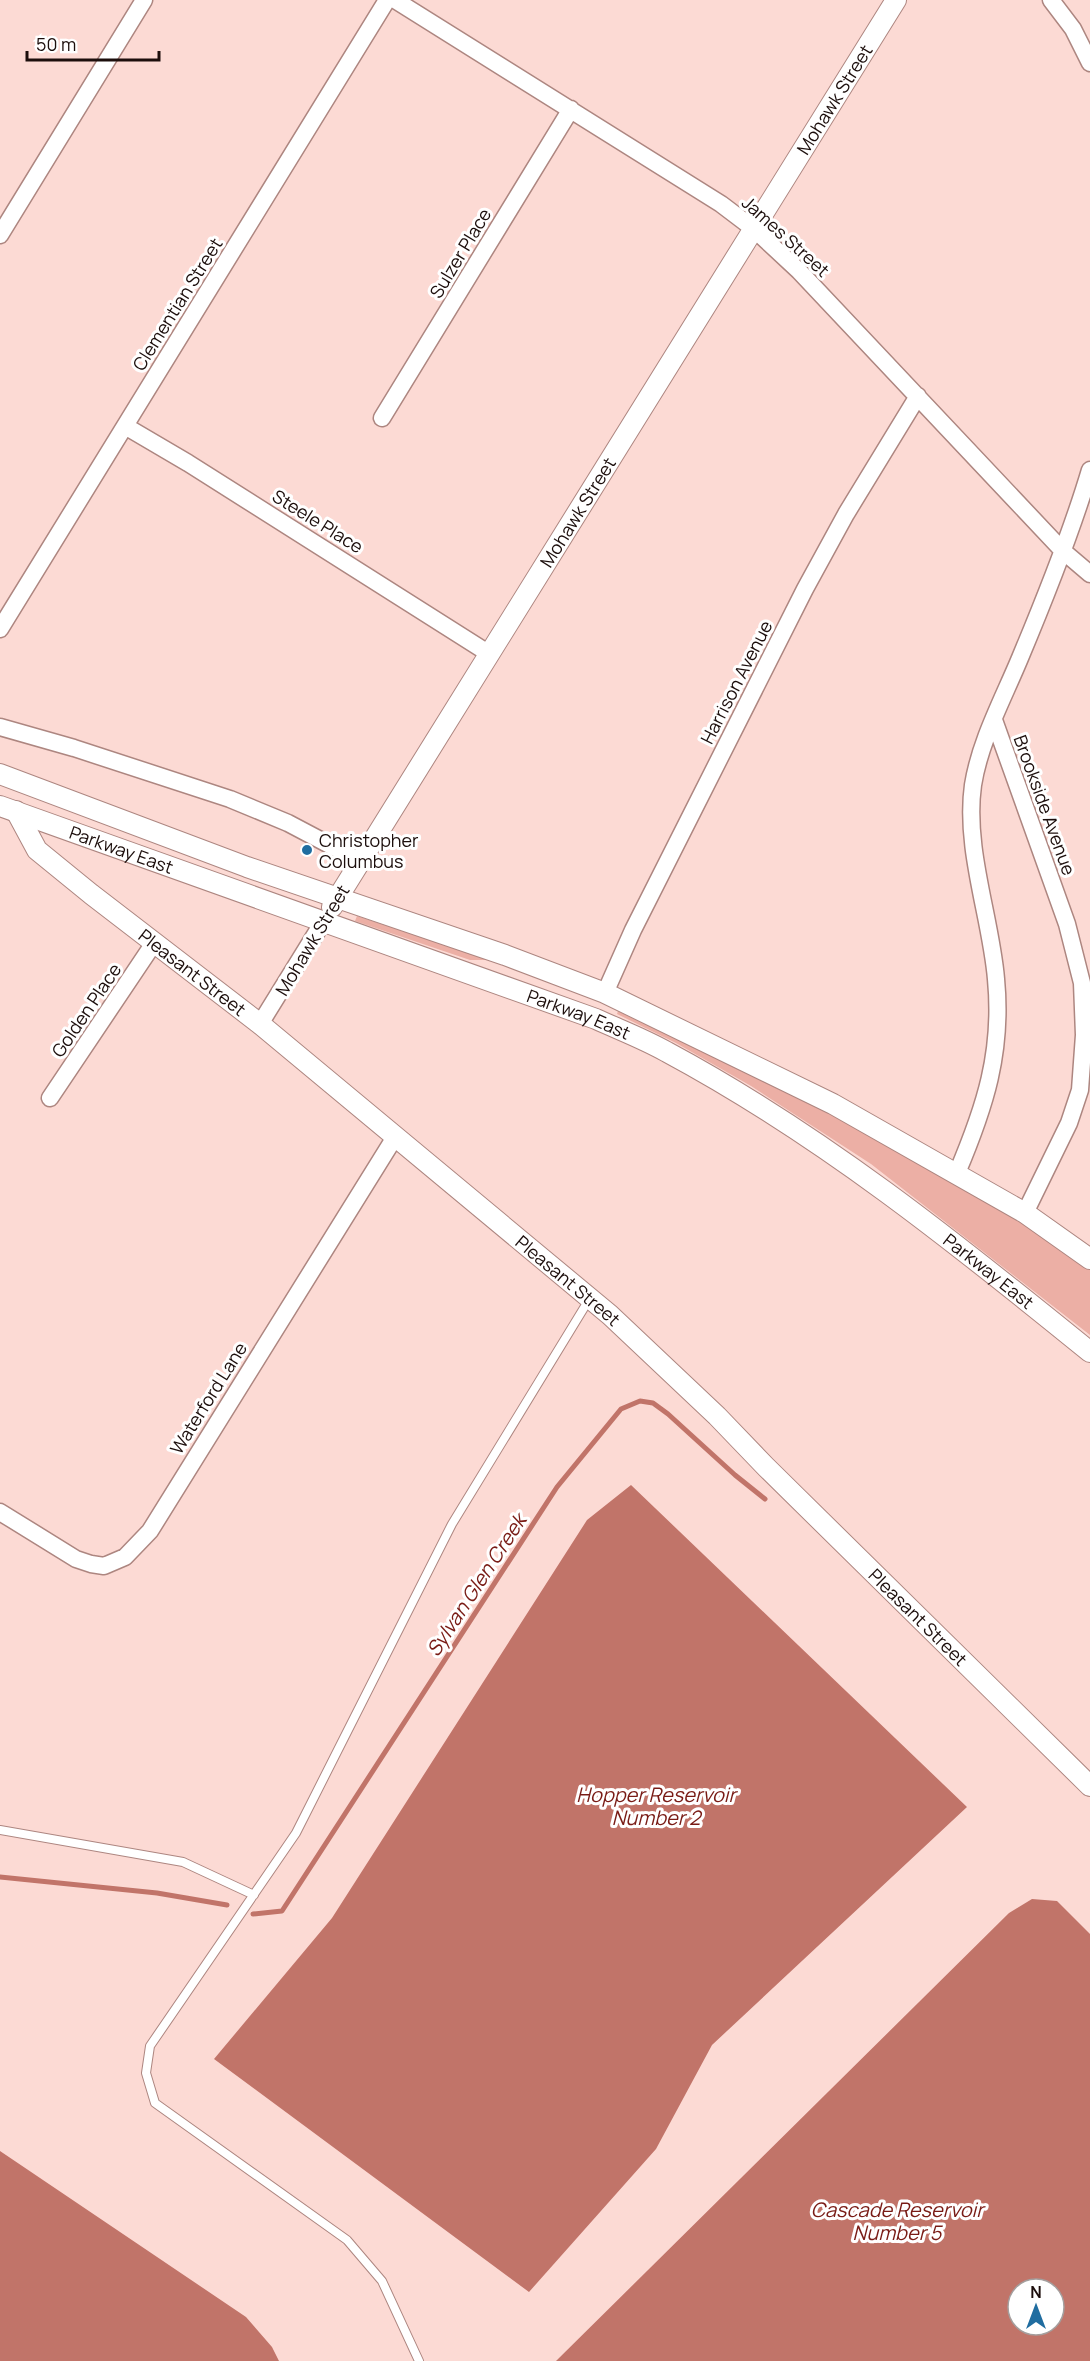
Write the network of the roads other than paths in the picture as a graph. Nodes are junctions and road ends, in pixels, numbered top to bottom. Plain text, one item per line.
1 (144, 0) edge
2 (387, 0) edge
3 (395, 0) edge
4 (896, 0) edge
5 (1051, 0) edge
6 (1090, 63) edge
7 (571, 109) junction
8 (754, 229) junction
9 (0, 235) edge
10 (918, 396) junction
11 (382, 418) dead end
12 (125, 426) junction
13 (1090, 470) edge
14 (1063, 551) junction
15 (1090, 574) edge
16 (0, 629) edge
17 (488, 653) junction
18 (994, 720) junction
19 (0, 727) edge
20 (0, 774) edge
21 (8, 808) edge
22 (360, 861) junction
23 (337, 898) junction
24 (323, 922) junction
25 (154, 943) junction
26 (605, 993) junction
27 (260, 1024) junction
28 (50, 1098) dead end
29 (395, 1137) junction
30 (957, 1173) junction
31 (1025, 1213) junction
32 (1090, 1259) edge
33 (590, 1298) junction
34 (1090, 1352) edge
35 (0, 1512) edge
36 (1090, 1786) edge
37 (0, 1830) edge
38 (254, 1895) junction
39 (419, 2361) edge

1 - 9 street
2 - 12 street, Clementian Street
3 - 7 street, James Street
4 - 8 street, Mohawk Street
5 - 6 street
7 - 8 street, James Street
7 - 11 street, Sulzer Place
8 - 10 street, James Street
8 - 17 street, Mohawk Street
10 - 14 street, James Street
10 - 26 street, Harrison Avenue
12 - 16 street, Clementian Street
12 - 17 street, Steele Place
13 - 14 street, Brookside Avenue
14 - 15 street, James Street
14 - 18 street, Brookside Avenue
17 - 22 street, Mohawk Street
18 - 30 street, Brookside Avenue
18 - 31 street, Brookside Avenue
19 - 22 street
20 - 23 street, Parkway East
21 - 24 street, Parkway East
21 - 25 street, Pleasant Street
22 - 23 street, Mohawk Street
23 - 24 street, Mohawk Street
23 - 26 street, Parkway East
24 - 27 street, Mohawk Street
24 - 34 street, Parkway East
25 - 27 street, Pleasant Street
25 - 28 street, Golden Place
26 - 30 street, Parkway East
27 - 29 street, Pleasant Street
29 - 33 street, Pleasant Street
29 - 35 street, Waterford Lane
30 - 31 street, Parkway East
31 - 32 street, Parkway East
33 - 36 street, Pleasant Street
33 - 38 lane
37 - 38 lane
38 - 39 lane

